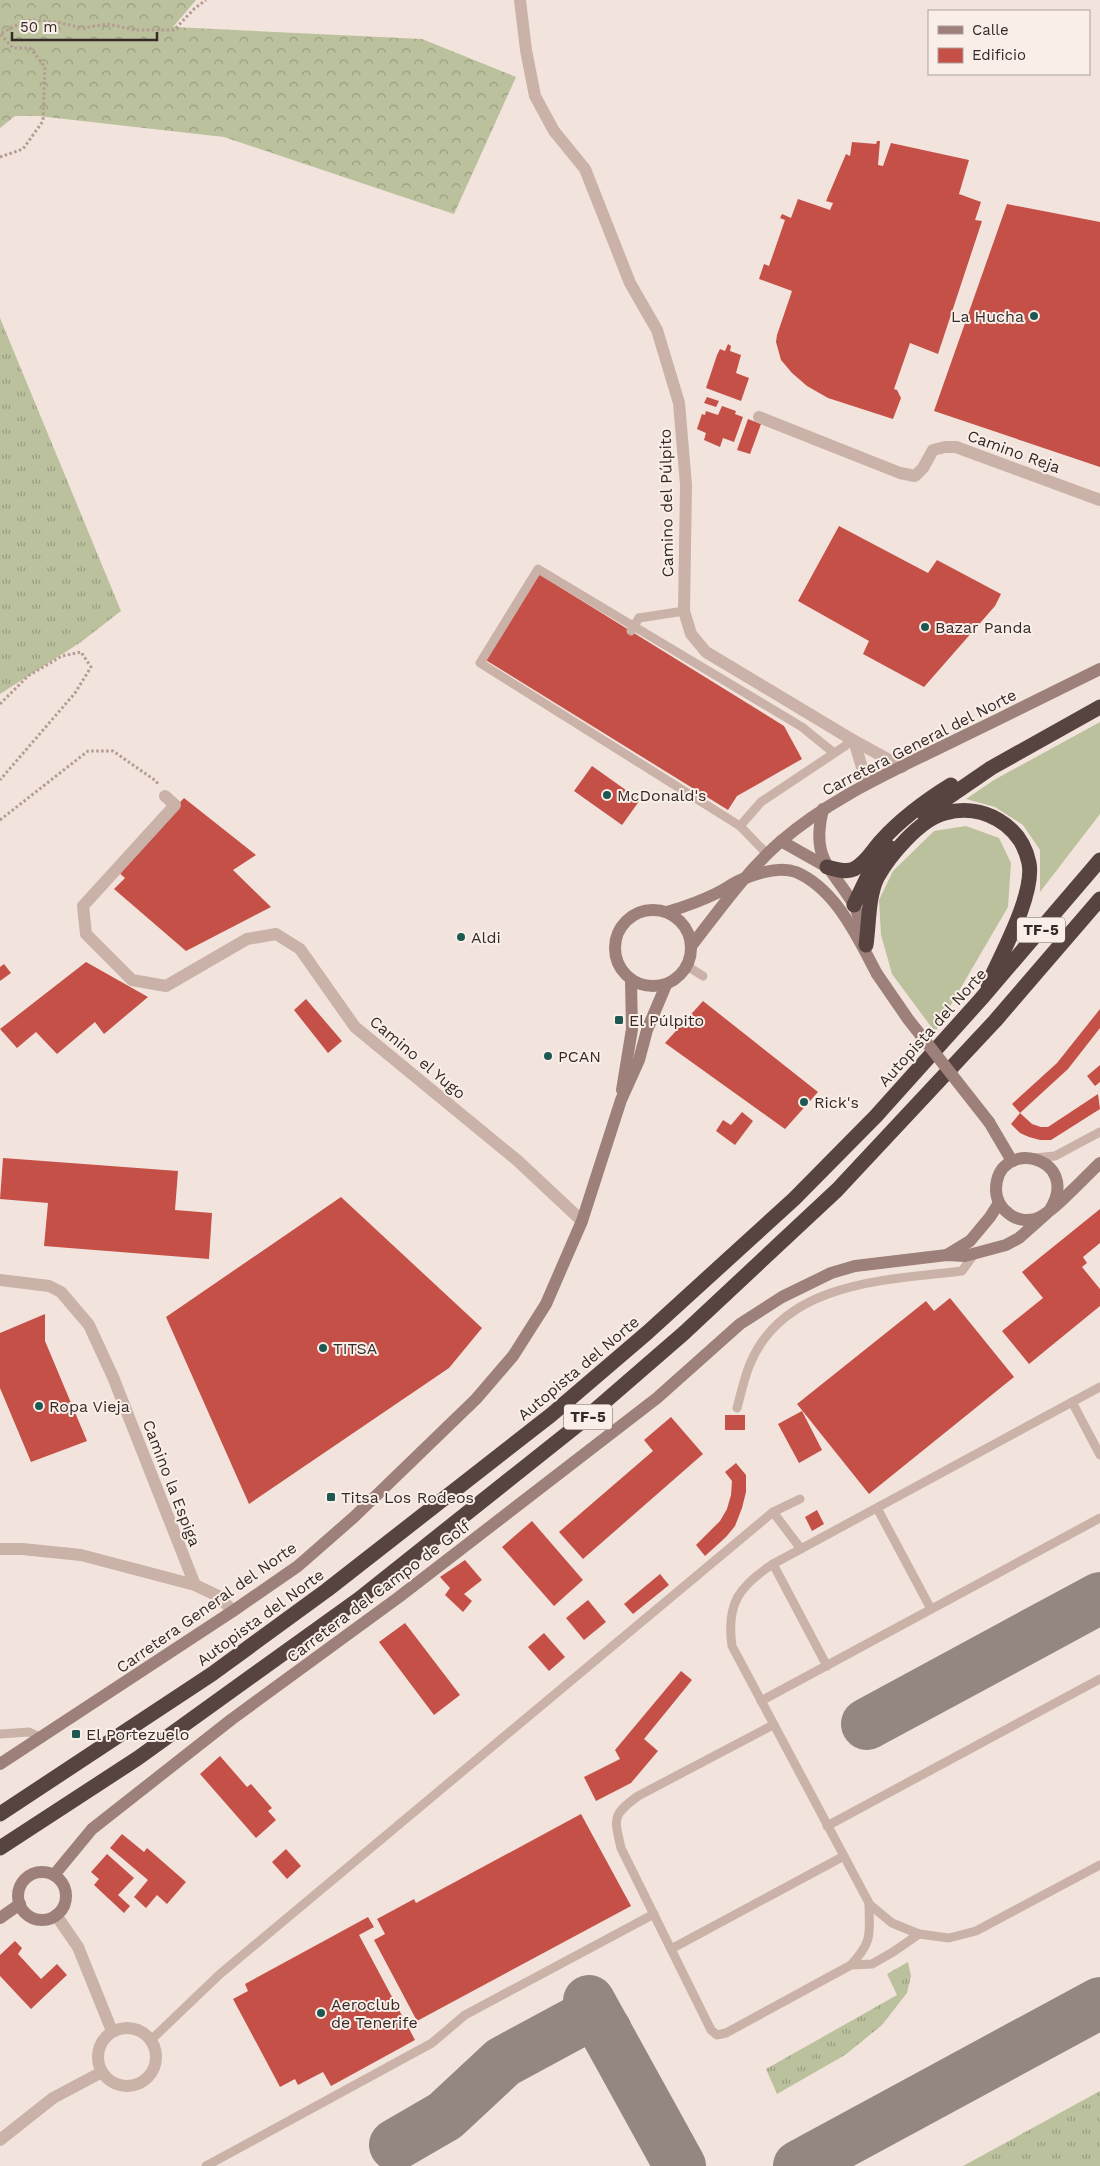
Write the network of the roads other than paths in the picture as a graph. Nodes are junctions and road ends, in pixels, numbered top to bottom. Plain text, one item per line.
1 (520, 0) edge
2 (759, 417) dead end
3 (1100, 500) edge
4 (684, 611) junction
5 (631, 631) dead end
6 (1100, 669) edge
7 (1100, 707) edge
8 (853, 740) junction
9 (834, 753) junction
10 (902, 767) junction
11 (991, 768) junction
12 (867, 784) junction
13 (165, 796) road end
14 (823, 809) junction
15 (740, 826) junction
16 (781, 841) junction
17 (767, 854) junction
18 (1100, 860) edge
19 (827, 867) junction
20 (742, 879) junction
21 (1100, 899) edge
22 (854, 905) junction
23 (667, 912) junction
24 (852, 928) junction
25 (692, 944) junction
26 (866, 945) junction
27 (870, 961) junction
28 (687, 966) junction
29 (703, 976) dead end
30 (631, 980) junction
31 (666, 985) junction
32 (981, 999) junction
33 (622, 1100) junction
34 (1100, 1132) edge
35 (1032, 1158) junction
36 (1012, 1162) junction
37 (1100, 1163) edge
38 (999, 1203) junction
39 (1048, 1212) junction
40 (582, 1222) junction
41 (975, 1253) junction
42 (947, 1255) junction
43 (0, 1280) edge
44 (1100, 1387) edge
45 (1072, 1402) junction
46 (737, 1408) dead end
47 (1100, 1455) edge
48 (800, 1499) dead end
49 (877, 1508) junction
50 (773, 1512) junction
51 (1100, 1518) edge
52 (0, 1549) edge
53 (801, 1549) junction
54 (774, 1564) junction
55 (195, 1585) junction
56 (932, 1609) junction
57 (233, 1611) junction
58 (827, 1666) junction
59 (1100, 1679) edge
60 (760, 1701) junction
61 (773, 1725) junction
62 (0, 1734) edge
63 (42, 1738) junction
64 (0, 1764) edge
65 (0, 1814) edge
66 (827, 1826) junction
67 (0, 1848) edge
68 (844, 1856) junction
69 (1100, 1865) edge
70 (54, 1875) junction
71 (20, 1904) junction
72 (869, 1904) junction
73 (654, 1914) junction
74 (56, 1915) junction
75 (0, 1918) edge
76 (919, 1934) junction
77 (671, 1949) junction
78 (852, 1965) junction
79 (112, 2031) junction
80 (151, 2040) junction
81 (102, 2072) junction
82 (0, 2140) edge
83 (206, 2166) edge

1 - 4 street, Camino del Púlpito
2 - 3 street, Camino Reja
4 - 5 lane, bridge
4 - 8 street, Camino del Púlpito
6 - 10 main road, Carretera General del Norte
7 - 11 highway
8 - 9 lane
8 - 10 street, Camino del Púlpito
8 - 12 street
9 - 15 lane
9 - 15 lane
10 - 12 main road, Carretera General del Norte
11 - 19 highway
11 - 22 highway
12 - 14 main road, Carretera General del Norte
13 - 40 street, Camino el Yugo
14 - 16 main road, Carretera General del Norte
14 - 19 main road
15 - 17 lane
16 - 17 main road, Carretera General del Norte
16 - 19 main road
17 - 20 main road, Carretera General del Norte
18 - 32 highway, Autopista del Norte / TF-5
19 - 22 main road
20 - 23 main road, Carretera General del Norte
20 - 24 main road
20 - 25 main road, Carretera General del Norte
21 - 67 highway, TF-5
22 - 24 main road
22 - 26 main road
23 - 25 main road
23 - 30 main road
24 - 27 main road
25 - 28 main road
26 - 27 main road
26 - 32 highway
27 - 36 main road, bridge
28 - 29 lane
28 - 31 main road
30 - 31 main road
30 - 33 main road, Carretera General del Norte
31 - 33 main road, Carretera General del Norte
32 - 65 highway, Autopista del Norte / TF-5
33 - 40 main road, Carretera General del Norte
34 - 35 lane
35 - 36 main road
35 - 39 main road
36 - 38 main road
37 - 39 main road, Carretera del Campo de Golf
38 - 39 main road
38 - 42 main road, Carretera del Campo de Golf
39 - 41 main road, Carretera del Campo de Golf
40 - 57 main road, Carretera General del Norte
41 - 42 main road, Carretera del Campo de Golf
41 - 46 lane
42 - 70 main road, Carretera del Campo de Golf
43 - 55 street, Camino la Espiga
44 - 45 lane
45 - 47 lane
45 - 49 lane
48 - 50 lane
49 - 53 lane
49 - 56 lane
50 - 53 lane
50 - 80 lane
51 - 56 lane
52 - 55 street
53 - 54 lane
54 - 58 lane
54 - 60 lane
55 - 57 street
56 - 58 lane
57 - 63 main road, Carretera General del Norte
58 - 60 lane
59 - 66 lane
60 - 61 lane
61 - 66 lane
61 - 73 lane
62 - 63 lane
63 - 64 main road, Carretera General del Norte
66 - 68 lane
68 - 72 lane
68 - 77 lane
69 - 76 lane
70 - 71 main road
70 - 74 main road
71 - 74 main road
71 - 75 main road
72 - 76 lane
72 - 78 lane
73 - 77 lane
73 - 83 lane
74 - 79 street
76 - 78 lane
77 - 78 lane
79 - 80 street
79 - 81 street
80 - 81 street
81 - 82 street

